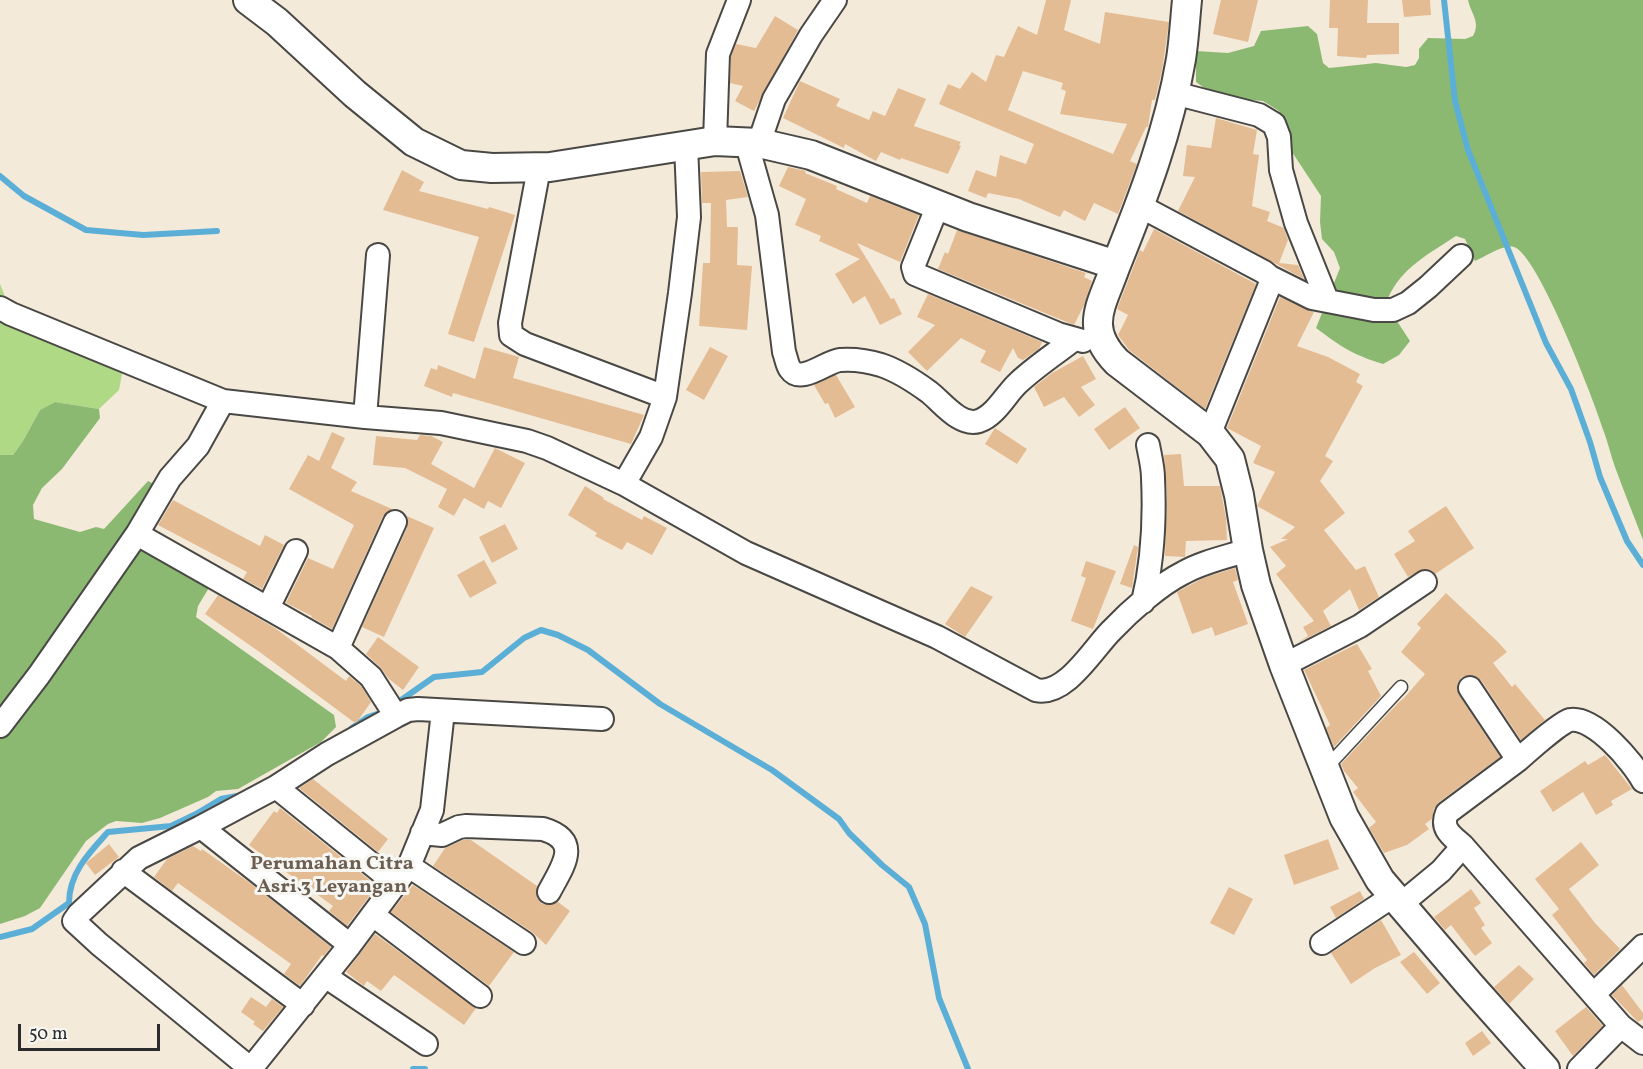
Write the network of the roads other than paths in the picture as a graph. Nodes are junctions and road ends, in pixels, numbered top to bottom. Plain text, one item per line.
1 (248, 0) edge
2 (739, 0) edge
3 (835, 0) edge
4 (1187, 0) edge
5 (1174, 93) junction
6 (715, 141) junction
7 (753, 142) junction
8 (686, 145) junction
9 (539, 168) junction
10 (938, 205) junction
11 (1140, 206) junction
12 (378, 255) dead end
13 (1461, 256) dead end
14 (1116, 265) junction
15 (1270, 277) junction
16 (1327, 300) junction
17 (0, 308) edge
18 (1087, 340) junction
19 (665, 397) junction
20 (223, 401) junction
21 (365, 417) junction
22 (1210, 433) junction
23 (1148, 445) dead end
24 (624, 484) junction
25 (395, 522) dead end
26 (137, 534) junction
27 (1248, 550) junction
28 (296, 551) dead end
29 (1425, 582) dead end
30 (1143, 602) junction
31 (268, 608) junction
32 (338, 648) junction
33 (1284, 665) junction
34 (1401, 687) dead end
35 (1470, 688) dead end
36 (392, 709) junction
37 (442, 711) junction
38 (602, 718) dead end
39 (0, 726) edge
40 (1518, 760) junction
41 (1325, 769) junction
42 (1643, 781) edge
43 (276, 787) junction
44 (201, 827) junction
45 (422, 833) junction
46 (1463, 846) junction
47 (123, 871) junction
48 (402, 874) junction
49 (549, 891) dead end
50 (1397, 900) junction
51 (373, 915) junction
52 (524, 943) dead end
53 (1322, 943) dead end
54 (350, 945) junction
55 (1643, 946) edge
56 (325, 976) junction
57 (1594, 994) junction
58 (480, 996) dead end
59 (303, 1005) junction
60 (1621, 1026) junction
61 (1643, 1043) edge
62 (426, 1044) dead end
63 (1545, 1069) edge
64 (1579, 1069) edge

1 - 9 street
2 - 6 street
3 - 7 street
4 - 5 street
5 - 11 street
5 - 16 street
6 - 7 street
6 - 8 street
7 - 10 street
7 - 18 street
8 - 9 street
8 - 19 street
9 - 19 street
10 - 14 street
10 - 18 street
11 - 14 street
11 - 15 street
12 - 21 street
13 - 16 street
14 - 18 street
15 - 16 street
15 - 22 street
17 - 20 street
18 - 22 street
19 - 24 street
20 - 21 street
20 - 26 street
21 - 24 street
22 - 27 street
23 - 30 street
24 - 30 street
25 - 32 street
26 - 31 street
26 - 39 street
27 - 30 street
27 - 33 street
28 - 31 street
29 - 33 street
31 - 32 street
32 - 36 street
33 - 41 street
34 - 41 lane
35 - 40 street
36 - 37 street
36 - 43 street
37 - 38 street
37 - 45 street
40 - 42 street
40 - 46 street
41 - 50 street
43 - 44 street
43 - 48 street
44 - 47 street
44 - 54 street
45 - 48 street
45 - 49 street
46 - 50 street
46 - 57 street
47 - 59 street
47 - 59 street
48 - 51 street
48 - 52 street
50 - 53 street
50 - 63 street
51 - 54 street
51 - 58 street
54 - 56 street
55 - 57 street
56 - 59 street
56 - 62 street
57 - 60 street
60 - 61 street
60 - 64 street

